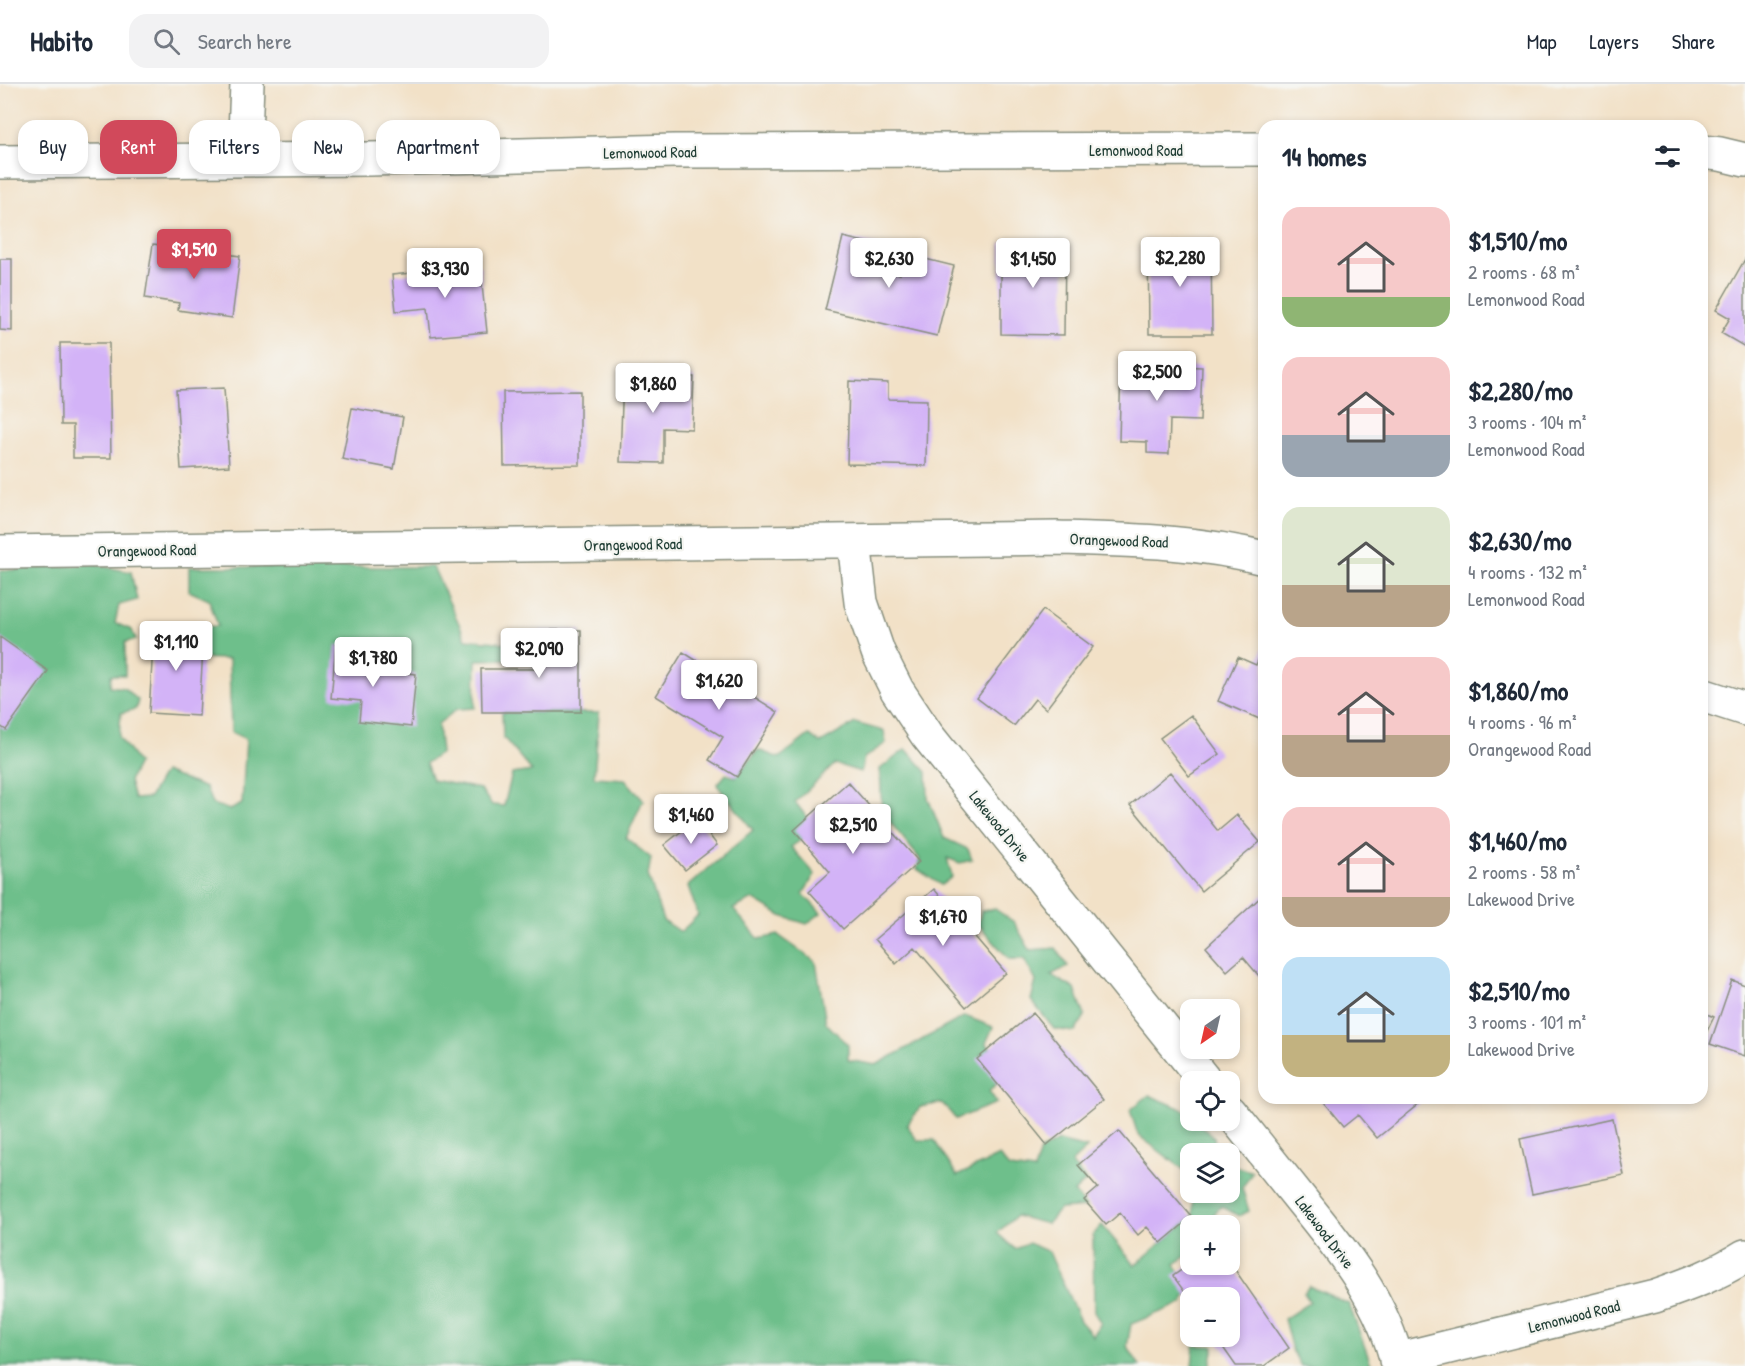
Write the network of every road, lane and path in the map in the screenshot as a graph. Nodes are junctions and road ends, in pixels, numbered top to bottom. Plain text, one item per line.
1 (247, 84) edge
2 (246, 120) edge
3 (1258, 149) edge
4 (1708, 153) edge
5 (189, 160) edge
6 (280, 160) edge
7 (1745, 160) edge
8 (0, 162) edge
9 (854, 541) junction
10 (0, 552) edge
11 (1258, 556) edge
12 (1708, 697) edge
13 (1745, 708) edge
14 (1197, 1071) edge
15 (1240, 1123) edge
16 (1745, 1256) edge
17 (1397, 1363) edge

1 - 2 street
3 - 6 street, Lemonwood Road
4 - 7 street
5 - 8 street, Lemonwood Road
9 - 10 street, Orangewood Road
9 - 11 street, Orangewood Road
9 - 14 street, Lakewood Drive
12 - 13 street
15 - 17 street, Lakewood Drive
16 - 17 street, Lemonwood Road

